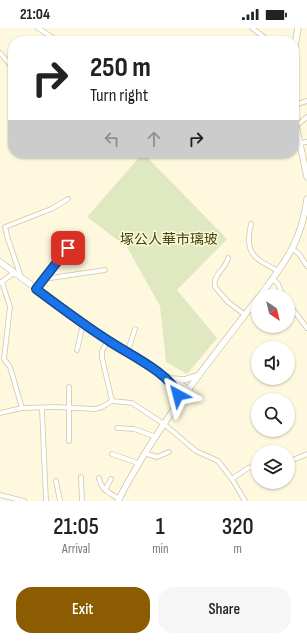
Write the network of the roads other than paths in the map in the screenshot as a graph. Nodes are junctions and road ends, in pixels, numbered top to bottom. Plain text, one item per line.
1 (38, 28) edge
2 (252, 28) edge
3 (50, 36) edge
4 (262, 36) edge
5 (0, 52) edge
6 (8, 62) edge
7 (307, 117) edge
8 (299, 124) edge
9 (299, 139) edge
10 (307, 142) edge
11 (300, 143) junction
12 (307, 177) edge
13 (307, 199) edge
14 (68, 200) dead end
15 (251, 224) dead end
16 (68, 248) dead end
17 (293, 249) junction
18 (228, 258) dead end
19 (0, 262) edge
20 (307, 266) edge
21 (105, 270) dead end
22 (14, 272) junction
23 (278, 272) junction
24 (21, 278) junction
25 (273, 278) junction
26 (44, 279) junction
27 (1, 282) edge
28 (36, 289) junction
29 (265, 289) edge
30 (280, 289) edge
31 (251, 307) edge
32 (295, 312) edge
33 (245, 315) junction
34 (83, 324) junction
35 (307, 328) edge
36 (135, 329) dead end
37 (108, 341) junction
38 (77, 350) dead end
39 (127, 353) junction
40 (199, 374) junction
41 (171, 380) junction
42 (69, 387) dead end
43 (187, 391) junction
44 (112, 401) junction
45 (179, 403) junction
46 (22, 408) junction
47 (69, 408) junction
48 (42, 409) junction
49 (0, 413) edge
50 (164, 424) junction
51 (117, 428) dead end
52 (156, 437) junction
53 (69, 441) dead end
54 (168, 452) dead end
55 (144, 453) junction
56 (112, 454) dead end
57 (307, 454) edge
58 (295, 459) edge
59 (138, 463) junction
60 (251, 467) edge
61 (81, 477) dead end
62 (99, 478) dead end
63 (232, 478) junction
64 (111, 479) dead end
65 (56, 481) dead end
66 (104, 490) junction
67 (0, 496) edge
68 (118, 500) edge
69 (24, 501) edge
70 (46, 501) edge
71 (60, 501) edge
72 (82, 501) edge
73 (245, 501) edge

1 - 3 street
2 - 4 street
5 - 6 street
7 - 8 street
9 - 11 main road
10 - 11 street
11 - 12 main road
13 - 17 main road
14 - 24 street
15 - 23 street
16 - 26 street
17 - 20 street
17 - 23 main road
18 - 33 street
19 - 22 main road
21 - 26 street
22 - 24 main road
22 - 27 street
23 - 25 main road
24 - 28 main road
25 - 29 main road
25 - 30 street
26 - 28 street
27 - 46 street
28 - 34 main road
31 - 33 main road
32 - 35 street
33 - 40 main road
34 - 37 main road
34 - 38 street
36 - 39 street
37 - 39 main road
37 - 44 street
39 - 41 main road
40 - 41 main road
40 - 43 main road
41 - 43 main road
41 - 45 main road
42 - 47 street
43 - 45 main road
44 - 47 street
44 - 50 street
45 - 50 main road
46 - 48 street
46 - 49 street
47 - 48 street
47 - 53 street
48 - 70 street
50 - 52 main road
50 - 63 street
51 - 52 street
52 - 55 main road
54 - 55 street
55 - 59 main road
56 - 59 street
57 - 58 street
59 - 68 main road
60 - 63 street
61 - 72 street
62 - 66 street
63 - 73 street
64 - 66 street
65 - 71 street
66 - 68 street
67 - 69 street

